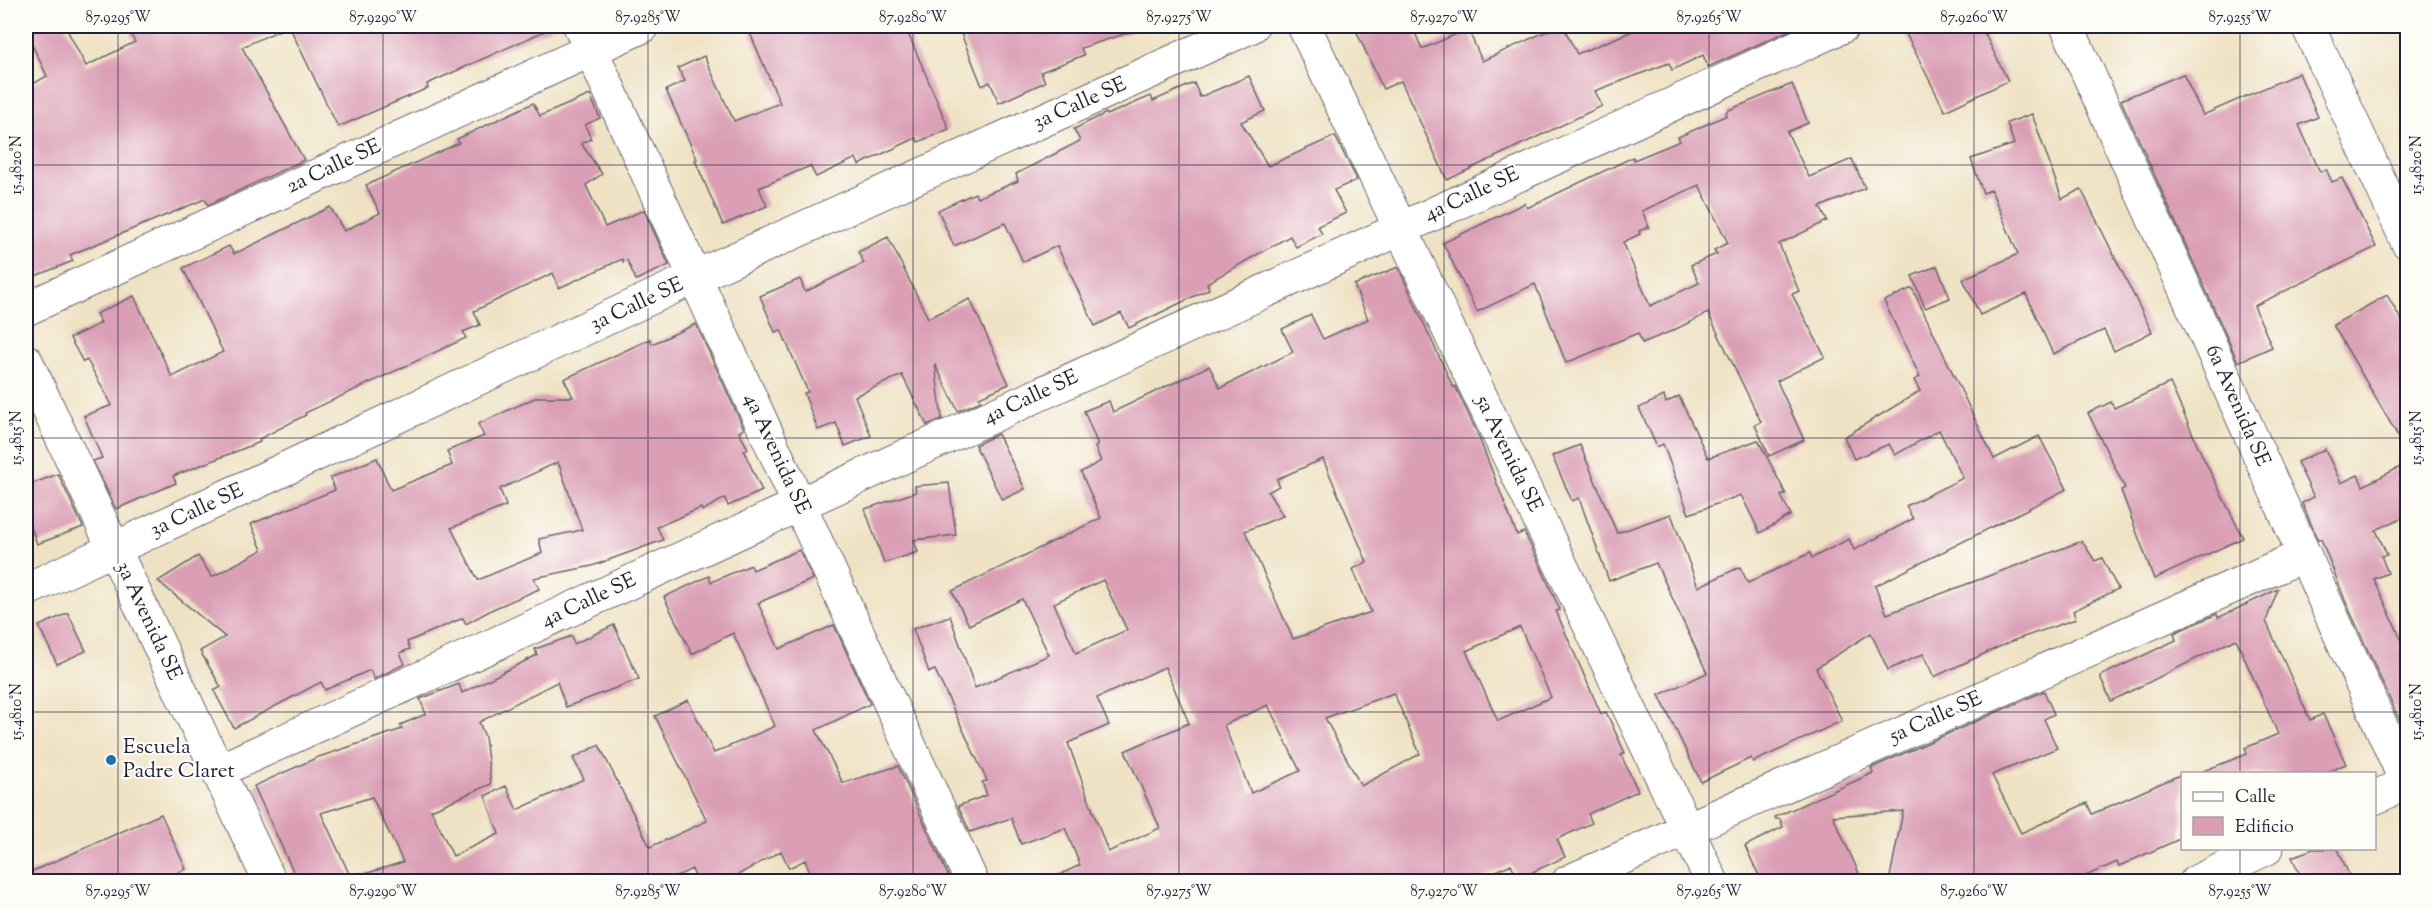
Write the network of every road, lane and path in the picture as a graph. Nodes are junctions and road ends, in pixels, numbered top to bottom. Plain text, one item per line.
1 (643, 26) edge
2 (1252, 26) edge
3 (1304, 26) edge
4 (1843, 26) edge
5 (2067, 26) edge
6 (2308, 26) edge
7 (586, 37) edge
8 (1401, 228) junction
9 (2408, 243) edge
10 (695, 278) junction
11 (26, 309) edge
12 (26, 361) edge
13 (799, 504) junction
14 (114, 550) junction
15 (2304, 555) junction
16 (26, 590) edge
17 (218, 771) junction
18 (2407, 784) edge
19 (2376, 797) edge
20 (1687, 828) junction
21 (2265, 850) edge
22 (270, 882) edge
23 (972, 882) edge
24 (1568, 882) edge
25 (1712, 882) edge
26 (2196, 882) edge

1 - 7 street, 2a Calle SE
2 - 10 street, 3a Calle SE
3 - 8 street, 5a Avenida SE
4 - 8 street, 4a Calle SE
5 - 15 street, 6a Avenida SE
6 - 9 street
7 - 10 street, 4a Avenida SE
7 - 11 street, 2a Calle SE
8 - 13 street, 4a Calle SE
8 - 20 street, 5a Avenida SE
10 - 13 street, 4a Avenida SE
10 - 14 street, 3a Calle SE
12 - 14 street, 3a Avenida SE
13 - 17 street, 4a Calle SE
13 - 23 street, 4a Avenida SE
14 - 16 street, 3a Calle SE
14 - 17 street, 3a Avenida SE
15 - 18 street, 6a Avenida SE
15 - 20 street, 5a Calle SE
17 - 22 street, 3a Avenida SE
18 - 19 street
20 - 24 street, 5a Calle SE
20 - 25 street, 5a Avenida SE
21 - 26 street

